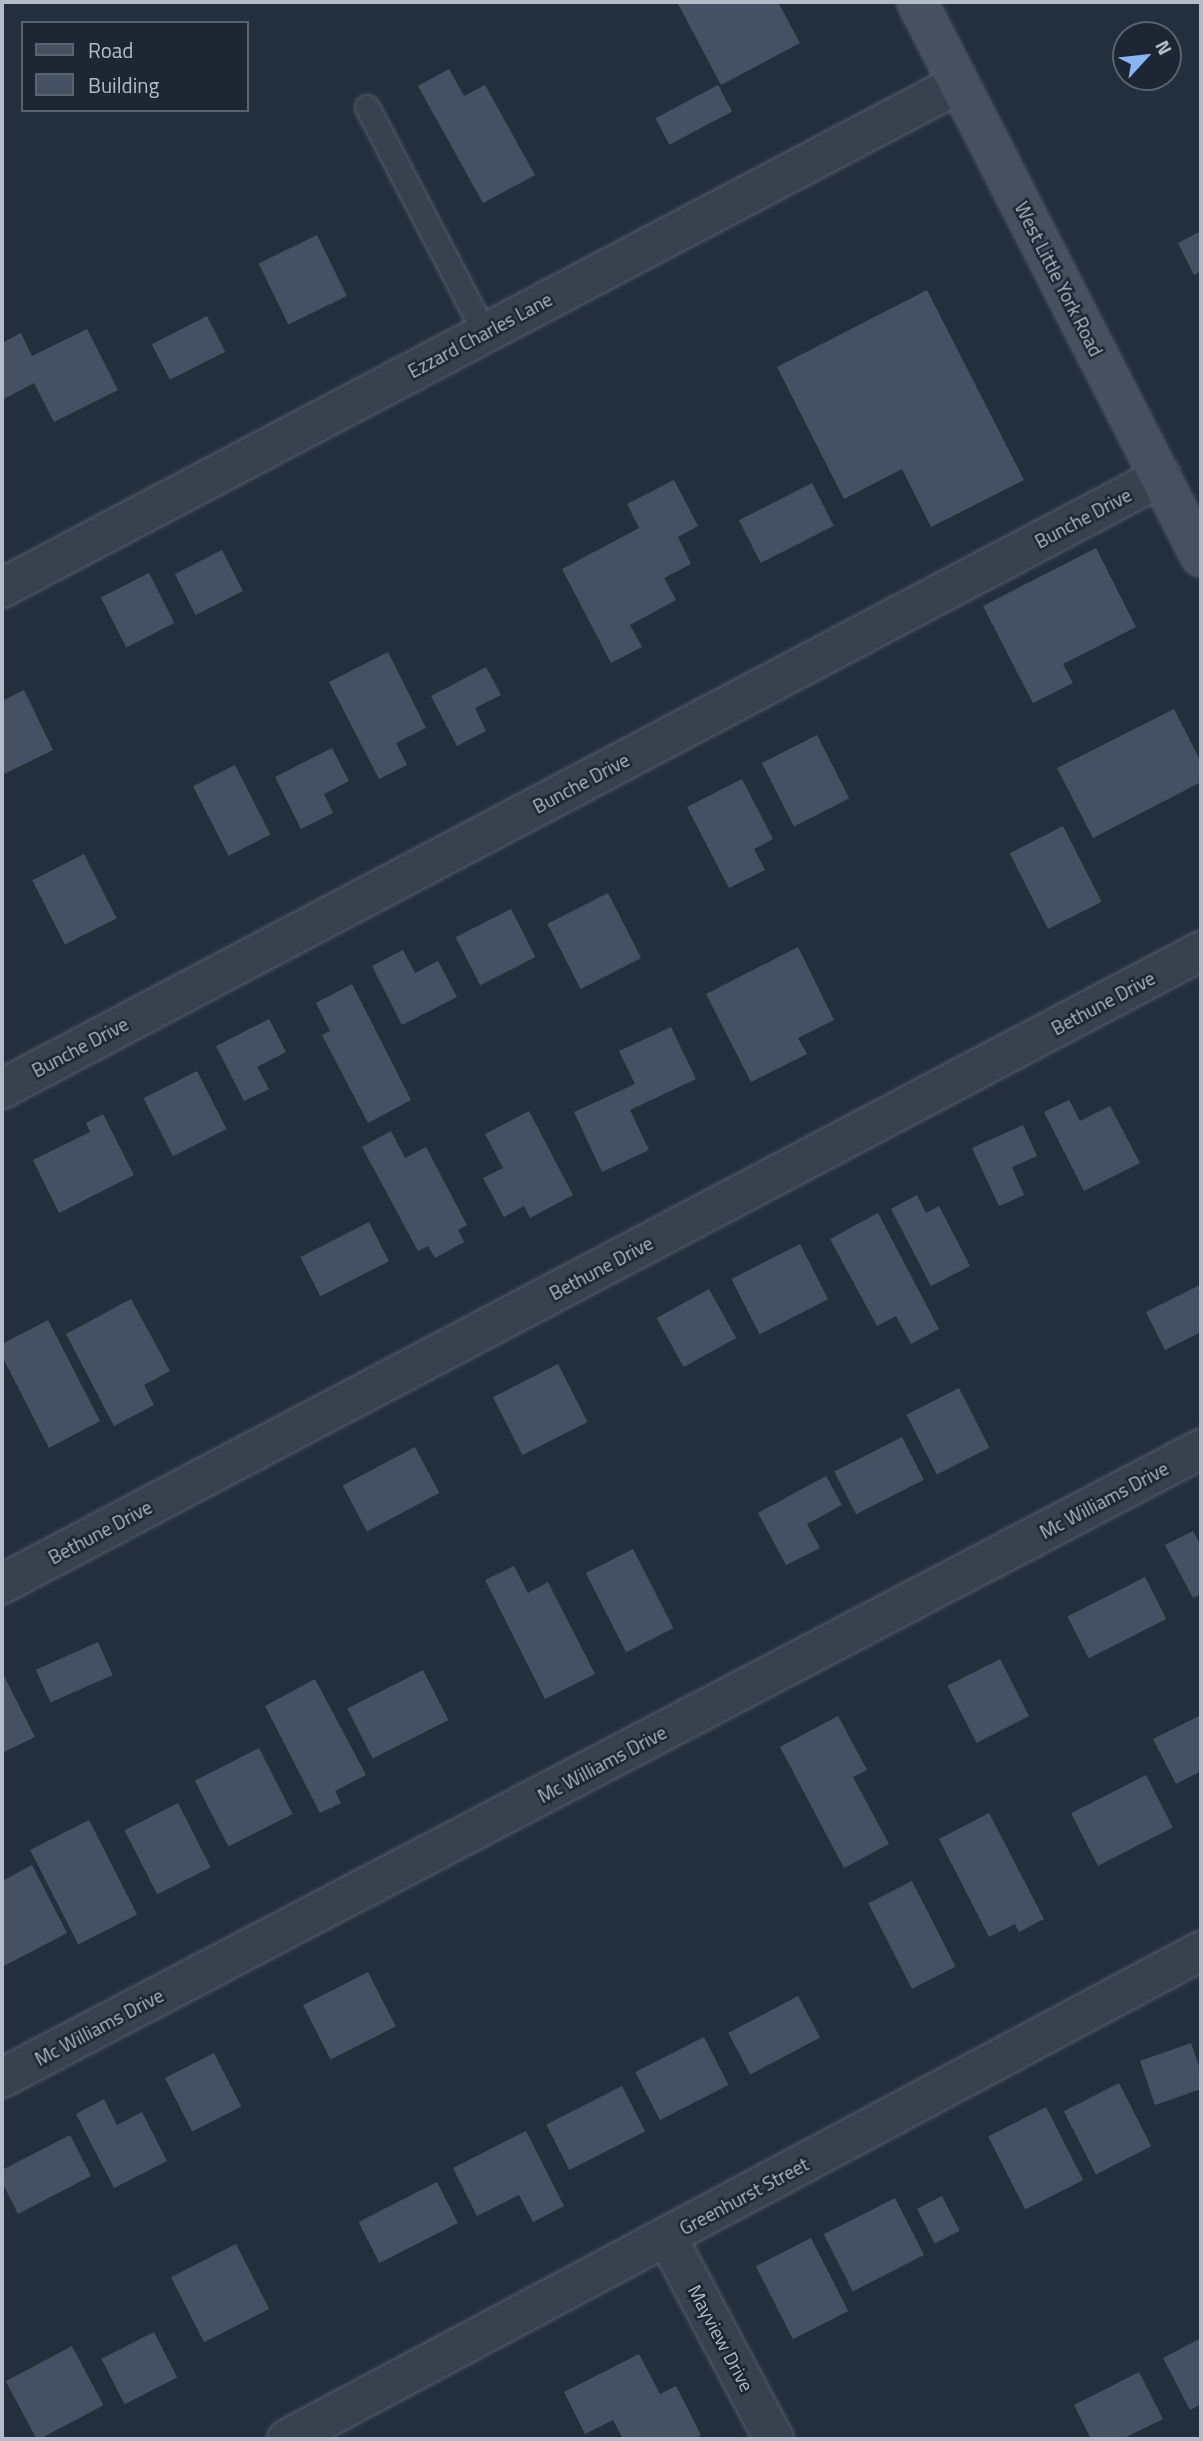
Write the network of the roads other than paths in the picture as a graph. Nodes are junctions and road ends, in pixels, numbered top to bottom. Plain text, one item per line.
1 (917, 2) edge
2 (958, 83) junction
3 (367, 107) dead end
4 (484, 332) junction
5 (1161, 477) junction
6 (1197, 539) edge
7 (2, 588) edge
8 (1201, 951) edge
9 (2, 1088) edge
10 (1201, 1449) edge
11 (2, 1584) edge
12 (1201, 1951) edge
13 (2, 2078) edge
14 (667, 2237) junction
15 (287, 2439) edge
16 (774, 2439) edge

1 - 2 street, West Little York Road
2 - 4 street, Ezzard Charles Lane
2 - 5 street, West Little York Road
3 - 4 lane
4 - 7 street, Ezzard Charles Lane
5 - 6 street, West Little York Road
5 - 9 street, Bunche Drive
8 - 11 street, Bethune Drive
10 - 13 street, Mc Williams Drive
12 - 14 street, Greenhurst Street
14 - 15 street, Greenhurst Street
14 - 16 street, Mayview Drive

